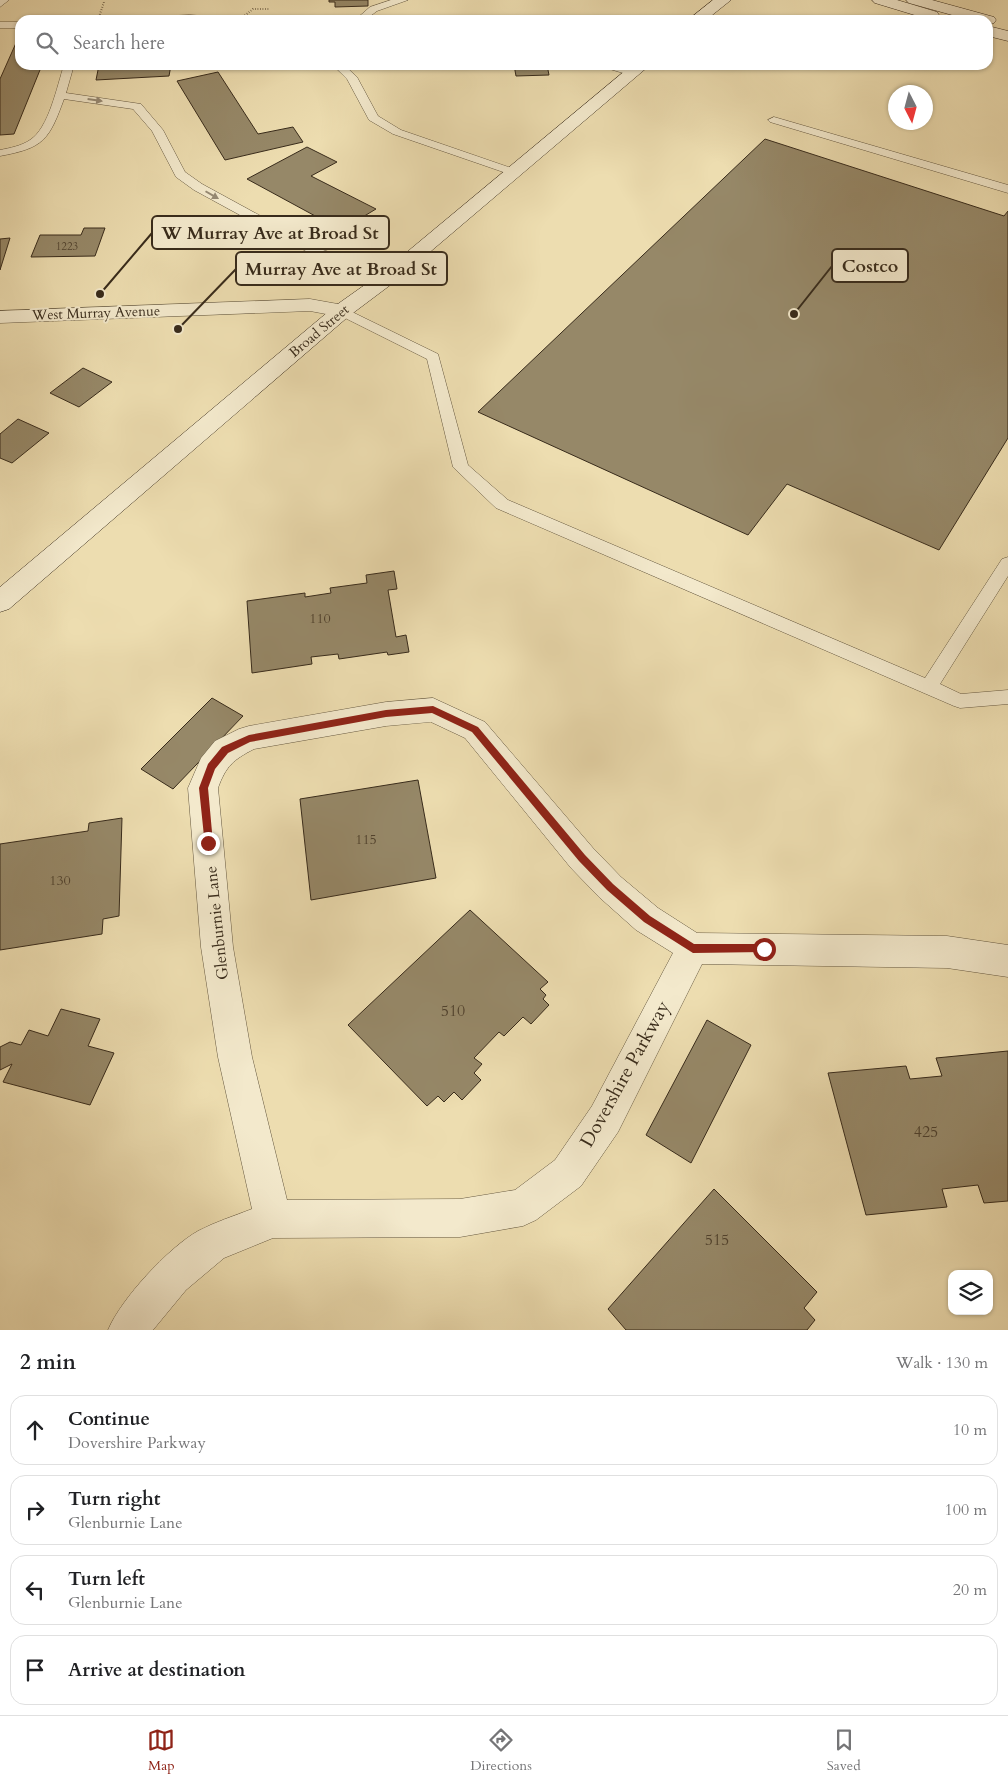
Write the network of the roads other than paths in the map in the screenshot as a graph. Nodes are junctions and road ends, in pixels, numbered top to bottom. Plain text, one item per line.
1 (4, 0) edge
2 (403, 0) edge
3 (723, 0) edge
4 (880, 0) edge
5 (914, 0) edge
6 (0, 4) edge
7 (364, 15) edge
8 (703, 15) edge
9 (932, 15) edge
10 (970, 15) edge
11 (993, 22) edge
12 (0, 25) edge
13 (15, 26) edge
14 (1008, 26) edge
15 (993, 32) edge
16 (1008, 36) edge
17 (68, 70) edge
18 (345, 70) edge
19 (636, 70) edge
20 (60, 95) junction
21 (774, 120) dead end
22 (0, 153) edge
23 (513, 172) junction
24 (1008, 189) edge
25 (390, 276) junction
26 (342, 311) junction
27 (0, 317) edge
28 (1008, 563) edge
29 (0, 602) edge
30 (928, 688) junction
31 (1008, 696) edge
32 (693, 948) junction
33 (1008, 961) edge
34 (273, 1219) junction
35 (128, 1330) edge

1 - 6 lane
2 - 7 lane
3 - 8 street
4 - 9 street
5 - 10 street
11 - 14 street
12 - 13 lane
15 - 16 street
17 - 20 lane
18 - 23 lane
19 - 23 street, Broad Street
20 - 22 lane
20 -> 25 lane
21 - 24 lane
23 - 25 street, Broad Street
25 - 26 street, Broad Street
26 - 27 street, West Murray Avenue
26 - 29 street, Broad Street
26 - 30 lane
28 - 30 lane
30 - 31 lane
32 - 33 street
32 - 34 street, Dovershire Parkway
32 - 34 street, Glenburnie Lane
34 - 35 street, Dovershire Parkway

